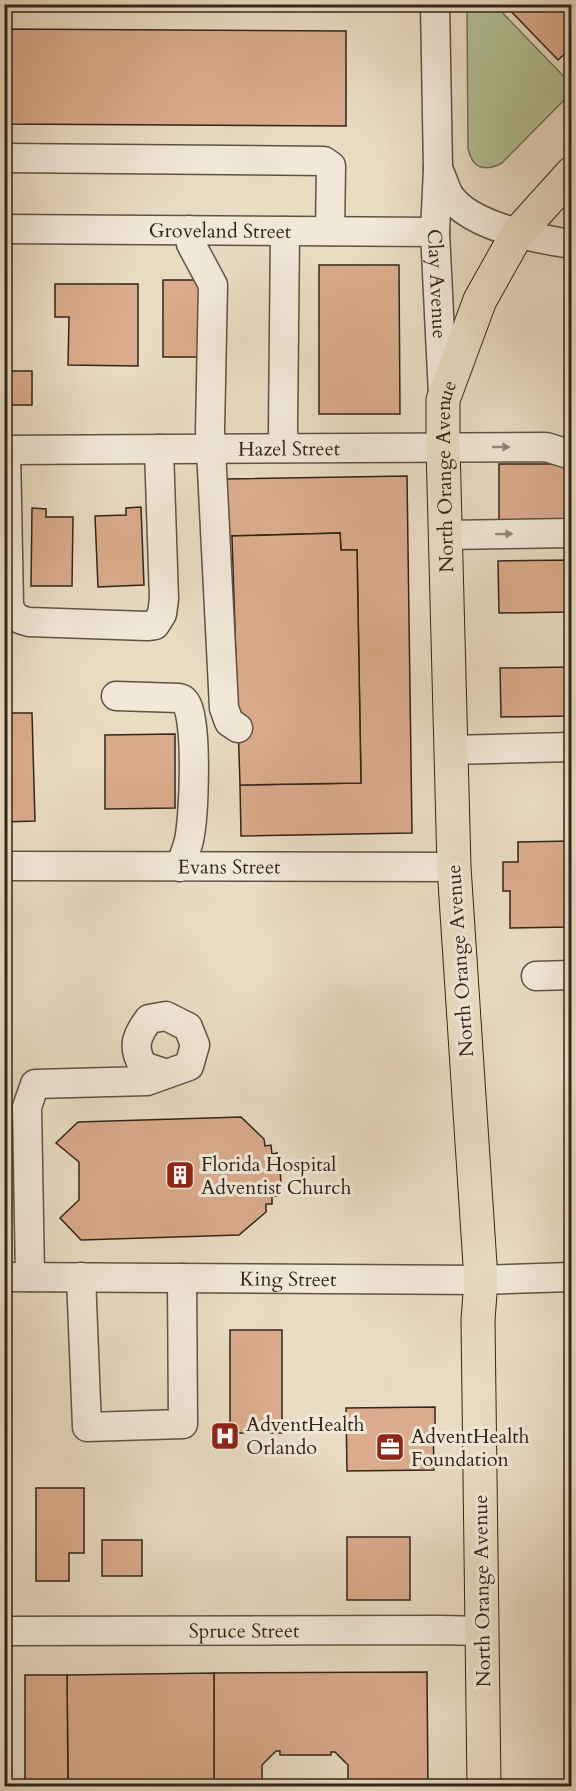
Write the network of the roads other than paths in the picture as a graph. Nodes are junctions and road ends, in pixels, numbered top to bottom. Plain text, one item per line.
1 (435, 4) edge
2 (4, 158) edge
3 (438, 169) junction
4 (572, 173) edge
5 (4, 229) edge
6 (189, 230) junction
7 (285, 231) junction
8 (330, 231) junction
9 (435, 232) junction
10 (517, 234) junction
11 (572, 244) edge
12 (443, 400) junction
13 (443, 447) junction
14 (285, 448) junction
15 (159, 449) junction
16 (212, 449) junction
17 (5, 450) edge
18 (572, 455) edge
19 (572, 533) edge
20 (445, 535) junction
21 (116, 696) dead end
22 (238, 728) dead end
23 (572, 747) edge
24 (451, 750) junction
25 (4, 866) edge
26 (180, 867) junction
27 (454, 867) junction
28 (572, 975) edge
29 (536, 976) dead end
30 (167, 1074) dead end
31 (17, 1277) edge
32 (81, 1277) junction
33 (572, 1277) edge
34 (182, 1278) junction
35 (481, 1280) junction
36 (4, 1631) edge
37 (482, 1631) junction
38 (484, 1786) edge

1 - 3 street, Clay Avenue
2 - 8 street
3 - 9 street, Clay Avenue
3 - 10 street, Clay Avenue
4 - 10 main road, North Orange Avenue
5 - 6 street, Groveland Street
6 - 7 street, Groveland Street
6 - 16 street
7 - 8 street, Groveland Street
7 - 14 street
8 - 9 street, Groveland Street
9 - 12 street, Clay Avenue
10 - 11 street, Clay Avenue
10 - 12 main road, North Orange Avenue
12 - 13 main road, North Orange Avenue
13 - 14 street, Hazel Street
13 -> 18 street, Hazel Street
13 - 20 main road, North Orange Avenue
14 - 16 street, Hazel Street
15 - 16 street, Hazel Street
15 - 17 street, Hazel Street
15 - 17 street
16 - 22 street
20 -> 19 street
20 - 24 main road, North Orange Avenue
21 - 26 street
23 - 24 street
24 - 27 main road, North Orange Avenue
25 - 26 street, Evans Street
26 - 27 street, Evans Street
27 - 35 main road, North Orange Avenue
28 - 29 street
30 - 31 street
31 - 32 street, King Street
32 - 34 street, King Street
32 - 34 street
33 - 35 street, King Street
34 - 35 street, King Street
35 - 37 main road, North Orange Avenue
36 - 37 street, Spruce Street
37 - 38 main road, North Orange Avenue

